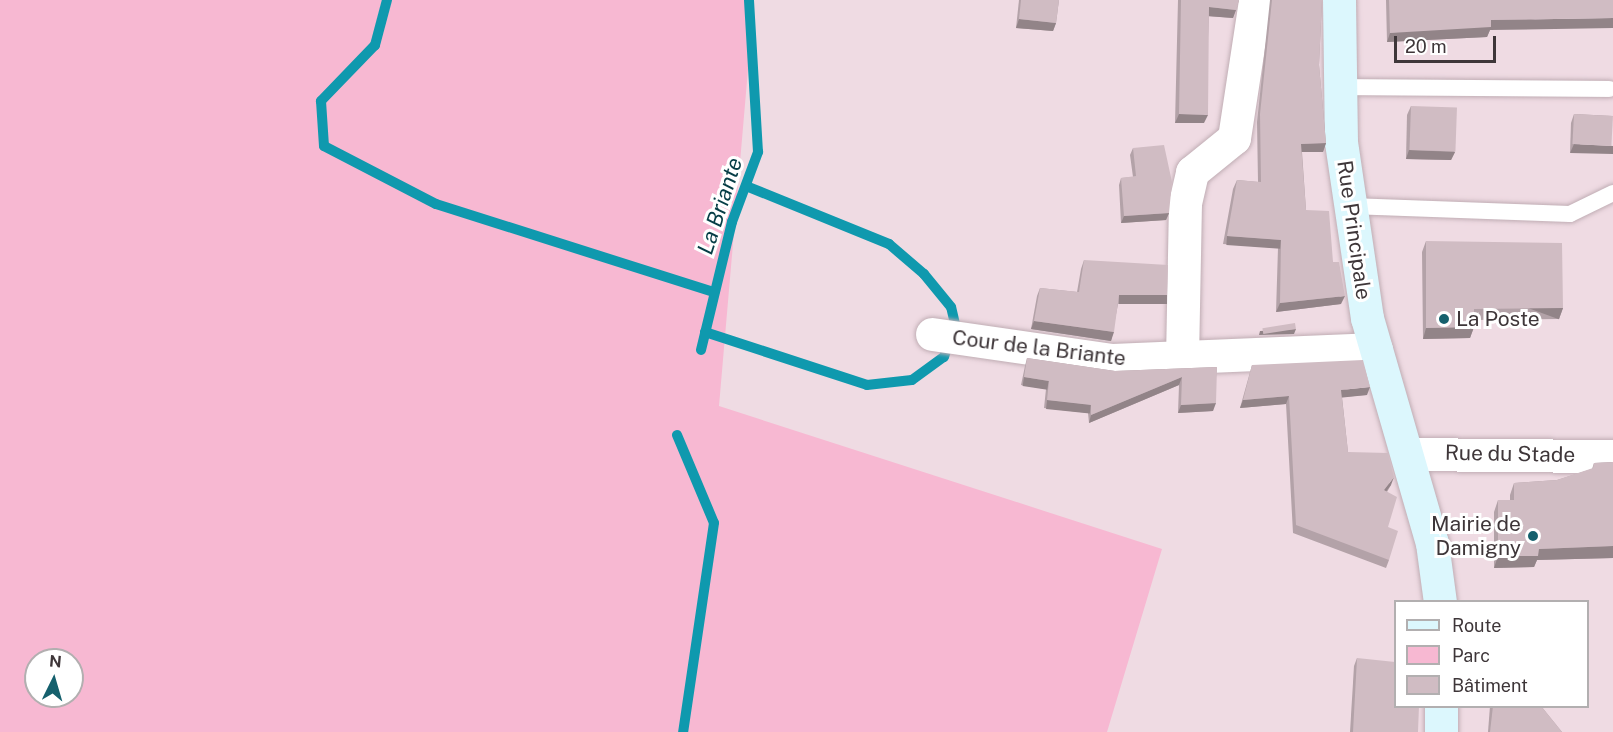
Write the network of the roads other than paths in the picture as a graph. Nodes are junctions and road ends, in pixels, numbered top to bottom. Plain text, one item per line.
1 (1255, 0) edge
2 (1340, 0) edge
3 (1340, 87) junction
4 (1609, 89) dead end
5 (1613, 193) edge
6 (1350, 206) junction
7 (932, 334) dead end
8 (1376, 349) junction
9 (1182, 359) junction
10 (1408, 454) junction
11 (1613, 456) edge
12 (1440, 600) edge
13 (1441, 708) edge
14 (1441, 732) edge

1 - 9 street
2 - 3 street, Rue Principale
3 - 4 lane
3 - 6 street, Rue Principale
5 - 6 lane
6 - 8 street, Rue Principale
7 - 9 street, Cour de la Briante
8 - 9 street, Cour de la Briante
8 - 10 street, Rue Principale
10 - 11 street, Rue du Stade
10 - 12 street, Rue Principale
13 - 14 street

